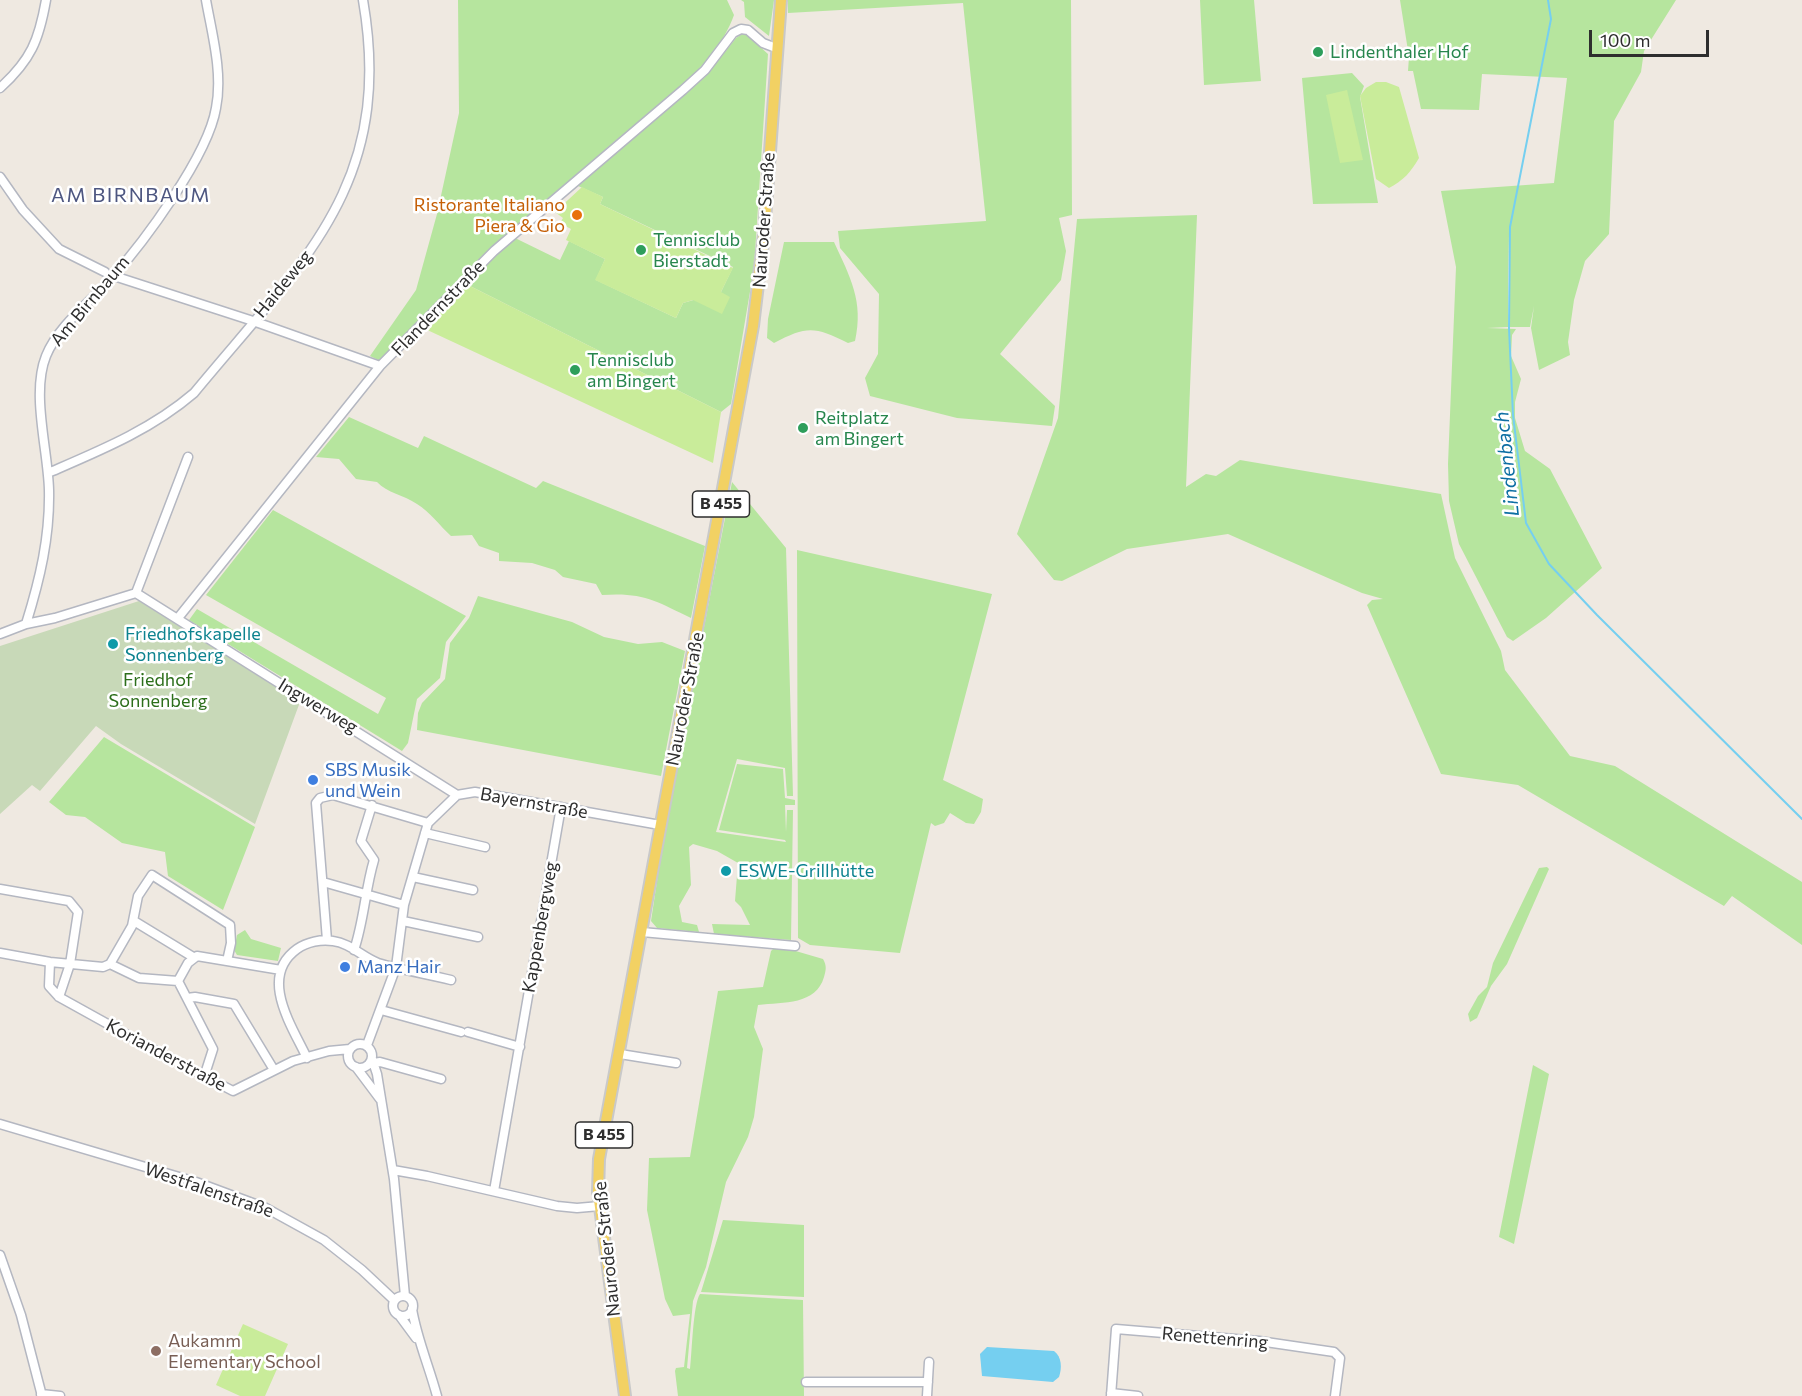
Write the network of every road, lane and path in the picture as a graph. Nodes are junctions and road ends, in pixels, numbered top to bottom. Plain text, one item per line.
1 (46, 0) edge
2 (206, 0) edge
3 (363, 0) edge
4 (780, 0) edge
5 (776, 48) junction
6 (0, 88) edge
7 (0, 177) edge
8 (105, 272) dead end
9 (114, 276) junction
10 (253, 321) junction
11 (380, 366) junction
12 (188, 457) dead end
13 (48, 473) junction
14 (136, 593) junction
15 (178, 618) junction
16 (26, 624) junction
17 (0, 634) edge
18 (457, 795) junction
19 (372, 805) junction
20 (561, 807) junction
21 (428, 823) junction
22 (660, 825) junction
23 (425, 832) junction
24 (485, 847) dead end
25 (413, 877) junction
26 (323, 882) junction
27 (0, 889) edge
28 (473, 890) dead end
29 (364, 894) junction
30 (404, 904) junction
31 (134, 921) junction
32 (403, 921) junction
33 (642, 932) junction
34 (478, 937) dead end
35 (327, 940) junction
36 (795, 946) dead end
37 (354, 950) junction
38 (0, 953) edge
39 (193, 957) junction
40 (50, 962) junction
41 (227, 962) junction
42 (70, 964) junction
43 (110, 964) junction
44 (396, 967) junction
45 (281, 970) junction
46 (451, 980) dead end
47 (178, 981) junction
48 (59, 997) junction
49 (188, 998) junction
50 (381, 1010) junction
51 (367, 1046) junction
52 (520, 1047) junction
53 (350, 1049) junction
54 (620, 1054) junction
55 (307, 1058) junction
56 (373, 1061) junction
57 (676, 1064) dead end
58 (356, 1067) junction
59 (274, 1070) junction
60 (204, 1077) junction
61 (441, 1079) dead end
62 (381, 1099) junction
63 (0, 1124) edge
64 (393, 1170) junction
65 (494, 1191) junction
66 (600, 1206) junction
67 (0, 1255) edge
68 (405, 1296) junction
69 (394, 1300) junction
70 (412, 1309) junction
71 (399, 1315) junction
72 (418, 1341) junction
73 (929, 1362) dead end
74 (806, 1382) dead end
75 (928, 1382) junction
76 (42, 1395) edge
77 (1111, 1395) edge
78 (60, 1396) edge
79 (437, 1396) edge
80 (625, 1396) edge
81 (927, 1396) edge
82 (1138, 1396) edge
83 (1335, 1396) edge

1 - 6 street
2 - 9 street, Am Birnbaum
3 - 10 street, Haideweg
4 - 5 main road, Nauroder Straße / B 455
5 - 11 street, Flandernstraße
5 - 22 main road, Nauroder Straße / B 455
7 - 8 street
9 - 10 street
9 - 13 street, Am Birnbaum
10 - 11 street
10 - 13 street, Haideweg
11 - 15 street, Flandernstraße
12 - 14 street
13 - 16 street, Am Birnbaum
14 - 15 street
14 - 16 street
15 - 18 street, Ingwerweg
16 - 17 street
18 - 20 street, Bayernstraße
18 - 21 street, Bayernstraße
19 - 21 street
19 - 26 street
19 - 29 street
20 - 22 street, Bayernstraße
20 - 52 street, Kappenbergweg
21 - 23 street, Bayernstraße
22 - 33 main road, Nauroder Straße / B 455
23 - 24 street
23 - 25 street, Bayernstraße
25 - 28 street
25 - 30 street, Bayernstraße
26 - 29 street
26 - 35 street
27 - 42 street
29 - 30 street
29 - 37 street
30 - 32 street, Bayernstraße
31 - 39 street
31 - 41 street
31 - 43 street
32 - 34 street
32 - 44 street, Bayernstraße
33 - 36 street
33 - 54 main road, Nauroder Straße / B 455
35 - 37 street
35 - 45 street
37 - 44 street
38 - 40 street
39 - 41 street
39 - 47 street
40 - 42 street
40 - 48 street
41 - 45 street
42 - 43 street
42 - 48 street
43 - 47 street
44 - 46 street
44 - 50 street, Bayernstraße
45 - 55 street
47 - 49 street
48 - 60 street, Korianderstraße
49 - 59 street
49 - 60 street
50 - 51 street, Bayernstraße
50 - 52 street
51 - 53 street
51 - 56 street
52 - 65 street, Kappenbergweg
53 - 55 street, Korianderstraße
53 - 58 street
54 - 57 street
54 - 66 main road, Nauroder Straße / B 455
55 - 59 street, Korianderstraße
56 - 58 street
56 - 61 street
56 - 62 street
58 - 62 street
59 - 60 street, Korianderstraße
62 - 64 street
63 - 69 street, Westfalenstraße
64 - 65 street
64 - 68 street
65 - 66 street
66 - 80 main road, Nauroder Straße / B 455
67 - 76 street
68 - 69 street
68 - 70 street
69 - 71 street
70 - 71 street
70 - 72 street
71 - 72 street
72 - 79 street
73 - 75 street
74 - 75 street
75 - 81 street
76 - 78 street
77 - 82 street
77 - 83 street, Renettenring

